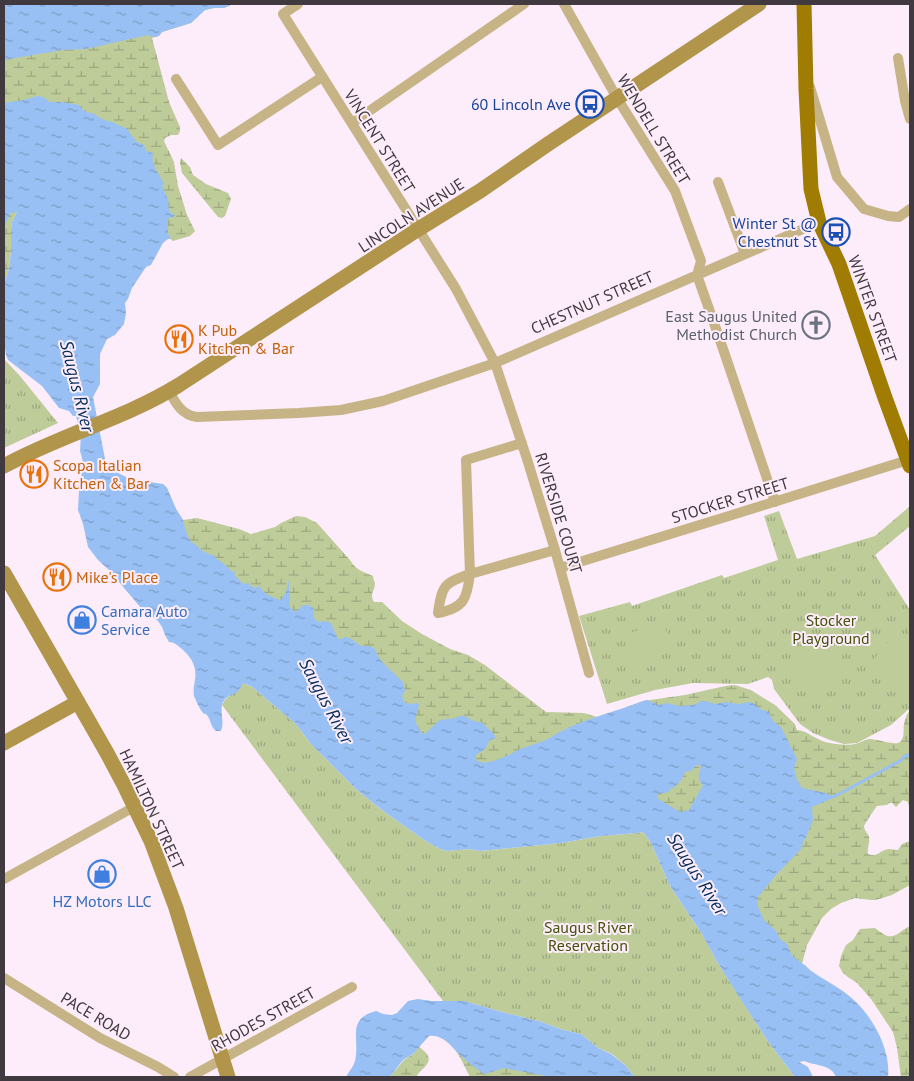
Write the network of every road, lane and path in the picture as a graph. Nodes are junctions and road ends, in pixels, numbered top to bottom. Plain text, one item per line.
1 (298, 4) edge
2 (524, 4) edge
3 (564, 4) edge
4 (760, 4) edge
5 (804, 4) edge
6 (898, 58) dead end
7 (806, 73) junction
8 (322, 77) junction
9 (176, 79) dead end
10 (617, 98) junction
11 (910, 119) edge
12 (352, 123) junction
13 (718, 182) dead end
14 (910, 209) edge
15 (819, 222) junction
16 (419, 230) junction
17 (745, 254) junction
18 (696, 275) junction
19 (495, 363) junction
20 (169, 391) junction
21 (522, 443) junction
22 (909, 463) edge
23 (4, 466) edge
24 (775, 502) junction
25 (555, 550) junction
26 (560, 568) junction
27 (4, 573) edge
28 (589, 673) dead end
29 (78, 702) junction
30 (4, 743) edge
31 (134, 807) junction
32 (4, 879) edge
33 (4, 978) edge
34 (352, 987) dead end
35 (222, 1059) junction
36 (174, 1077) edge
37 (190, 1077) edge
38 (228, 1077) edge

1 - 8 street, VINCENT STREET
2 - 12 street
3 - 10 street, WENDELL STREET
4 - 10 main road, LINCOLN AVENUE
5 - 7 main road
6 - 11 street
7 - 14 street
7 - 15 main road
8 - 9 street
8 - 12 street, VINCENT STREET
10 - 16 main road, LINCOLN AVENUE
10 - 18 street, WENDELL STREET
12 - 16 street, VINCENT STREET
13 - 17 street
15 - 17 street, CHESTNUT STREET
15 - 22 main road, WINTER STREET
16 - 19 street, VINCENT STREET
16 - 20 main road, LINCOLN AVENUE
17 - 18 street, CHESTNUT STREET
18 - 19 street, CHESTNUT STREET
18 - 24 street, WENDELL STREET
19 - 20 street, CHESTNUT STREET
19 - 21 street, RIVERSIDE COURT
20 - 23 main road, LINCOLN AVENUE
21 - 25 street, RIVERSIDE COURT
21 - 25 street
22 - 24 street, STOCKER STREET
24 - 26 street, STOCKER STREET
25 - 26 street, RIVERSIDE COURT
26 - 28 street, RIVERSIDE COURT
27 - 29 main road, HAMILTON STREET
29 - 30 main road
29 - 31 main road, HAMILTON STREET
31 - 32 street
31 - 35 main road, HAMILTON STREET
33 - 36 street, PACE ROAD
34 - 35 street, RHODES STREET
35 - 37 street, RHODES STREET
35 - 38 main road, HAMILTON STREET

